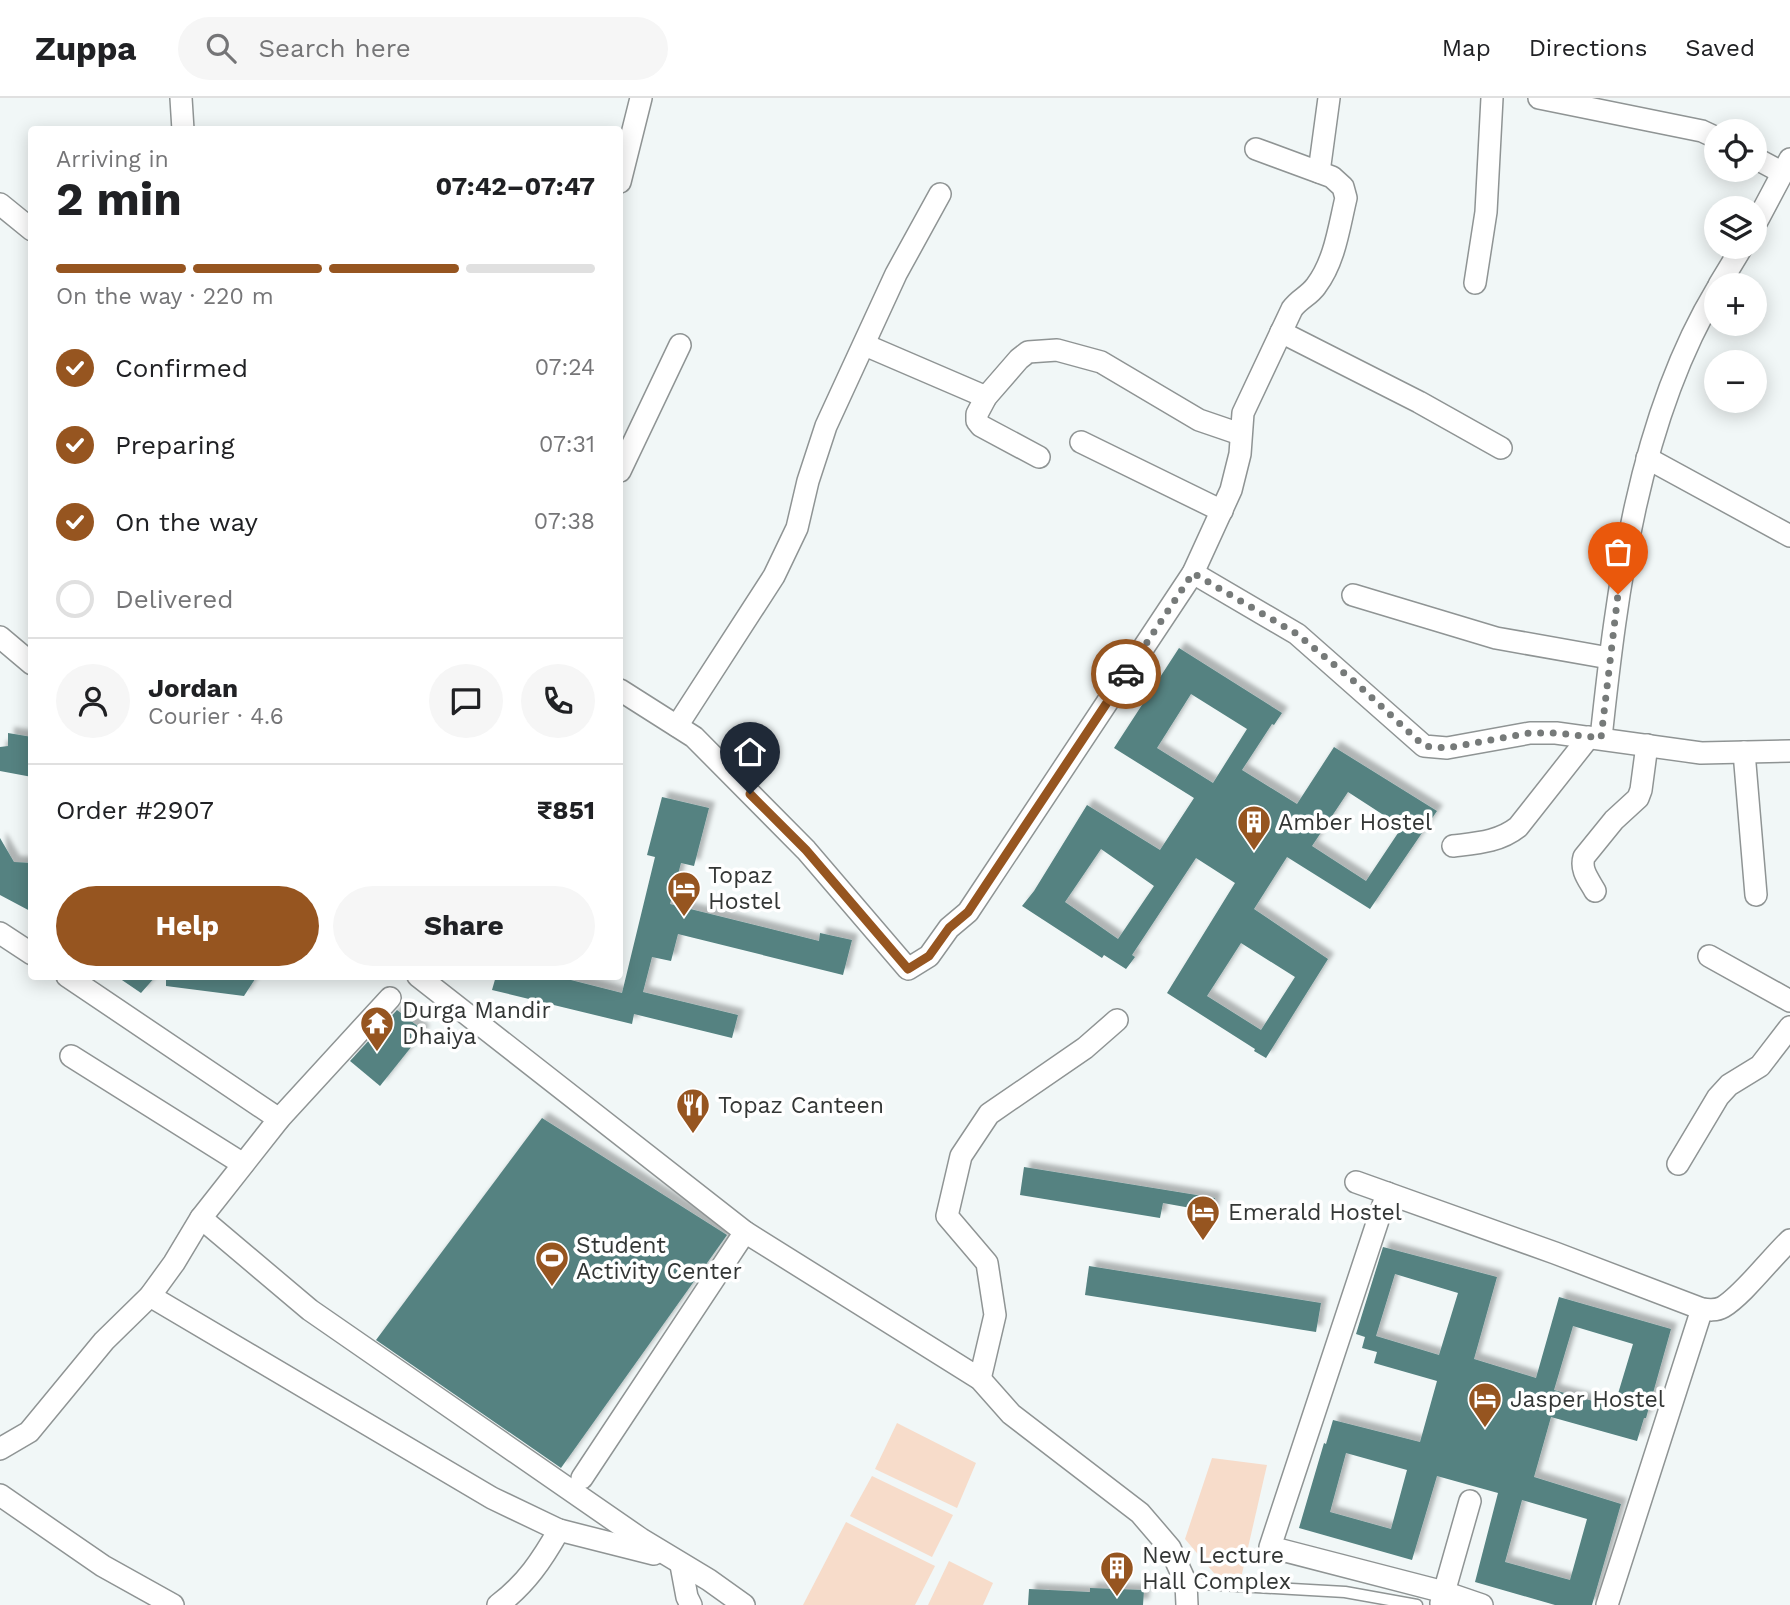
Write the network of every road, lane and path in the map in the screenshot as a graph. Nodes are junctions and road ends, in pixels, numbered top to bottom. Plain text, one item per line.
1 (181, 98) edge
2 (641, 98) edge
3 (1329, 98) edge
4 (1492, 98) edge
5 (1539, 98) edge
6 (183, 126) edge
7 (1704, 132) edge
8 (1256, 149) dead end
9 (1767, 161) edge
10 (1786, 166) edge
11 (623, 171) edge
12 (1319, 172) junction
13 (940, 194) dead end
14 (1767, 202) edge
15 (0, 204) edge
16 (28, 227) edge
17 (1475, 283) dead end
18 (1704, 315) edge
19 (1281, 332) junction
20 (680, 345) dead end
21 (864, 345) junction
22 (986, 397) junction
23 (1240, 434) junction
24 (1081, 442) dead end
25 (1501, 448) dead end
26 (1039, 457) dead end
27 (623, 458) edge
28 (1647, 458) junction
29 (1222, 510) junction
30 (1790, 536) edge
31 (1193, 573) junction
32 (1353, 596) dead end
33 (0, 637) edge
34 (1609, 658) junction
35 (28, 661) edge
36 (623, 692) edge
37 (677, 726) junction
38 (1595, 738) junction
39 (1647, 745) junction
40 (1790, 751) edge
41 (1744, 752) junction
42 (1453, 846) dead end
43 (1595, 891) dead end
44 (1756, 895) dead end
45 (0, 933) edge
46 (28, 951) edge
47 (1709, 956) dead end
48 (73, 980) edge
49 (423, 980) edge
50 (390, 998) dead end
51 (1790, 1001) edge
52 (1117, 1020) dead end
53 (1790, 1027) edge
54 (71, 1056) dead end
55 (279, 1119) junction
56 (243, 1164) junction
57 (1678, 1164) dead end
58 (1356, 1182) dead end
59 (1387, 1194) junction
60 (201, 1218) junction
61 (745, 1232) junction
62 (1790, 1240) edge
63 (150, 1296) junction
64 (1702, 1309) junction
65 (979, 1380) junction
66 (0, 1449) edge
67 (582, 1479) dead end
68 (0, 1495) edge
69 (1470, 1501) dead end
70 (559, 1530) junction
71 (677, 1562) junction
72 (1186, 1583) junction
73 (1442, 1598) edge
74 (173, 1605) edge
75 (498, 1605) edge
76 (691, 1605) edge
77 (744, 1605) edge
78 (1188, 1605) edge
79 (1417, 1605) edge
80 (1482, 1605) edge
81 (1607, 1605) edge

1 - 6 street
2 - 11 street
3 - 12 street
4 - 17 street
5 - 7 street
8 - 12 street
9 - 10 street
10 - 14 street
12 - 19 street
13 - 21 street
15 - 16 street
18 - 28 street
19 - 23 street
19 - 25 street
20 - 27 street
21 - 22 street
21 - 37 street
22 - 23 street
22 - 26 street
23 - 29 street
24 - 29 street
28 - 30 street
28 - 34 street
29 - 31 street
31 - 37 street
31 - 38 street
32 - 34 street
33 - 35 street
34 - 38 street
36 - 37 street
38 - 39 street
38 - 42 street
39 - 41 street
39 - 43 street
40 - 41 street
41 - 44 street
45 - 46 street
47 - 51 street
48 - 55 street
49 - 61 street
50 - 55 street
52 - 65 street
53 - 57 street
54 - 56 street
55 - 56 street
56 - 60 street
58 - 59 street
59 - 64 street
59 - 73 street
60 - 63 street
60 - 71 street
61 - 65 street
61 - 67 street
62 - 64 street
63 - 66 street
63 - 70 street
64 - 81 street
65 - 72 street
68 - 74 street
69 - 73 street
70 - 71 street
70 - 75 street
71 - 76 street
71 - 77 street
72 - 78 street
72 - 79 lane
73 - 80 street

